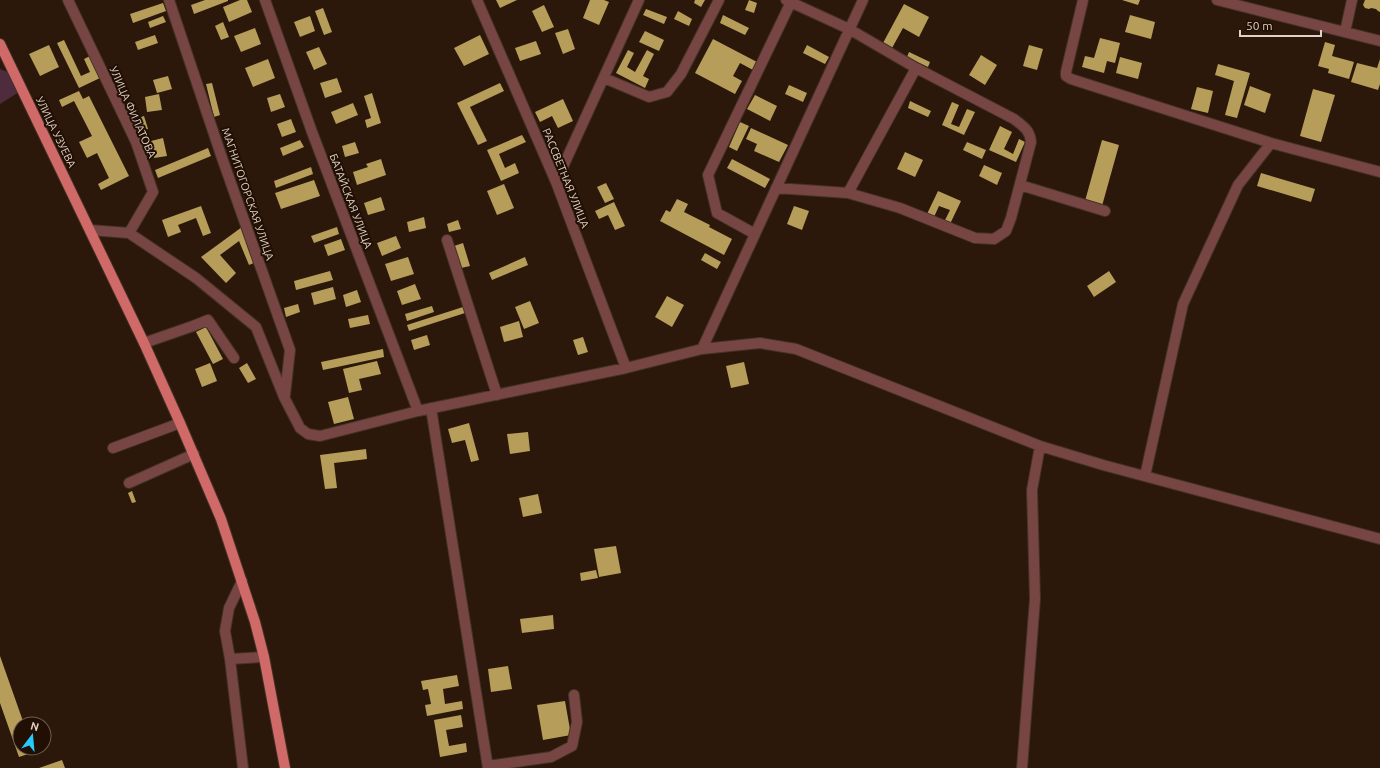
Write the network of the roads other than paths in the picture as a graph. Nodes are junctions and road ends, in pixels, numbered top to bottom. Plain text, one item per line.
1 (68, 0) edge
2 (169, 0) edge
3 (264, 0) edge
4 (477, 0) edge
5 (639, 0) edge
6 (719, 0) edge
7 (863, 0) edge
8 (1083, 0) edge
9 (1218, 0) edge
10 (1352, 0) edge
11 (788, 1) edge
12 (849, 29) junction
13 (1345, 32) junction
14 (1380, 41) edge
15 (1, 50) edge
16 (916, 68) junction
17 (604, 78) junction
18 (1271, 143) junction
19 (1380, 172) edge
20 (556, 182) junction
21 (1020, 185) junction
22 (776, 188) junction
23 (848, 193) junction
24 (1105, 211) dead end
25 (90, 230) junction
26 (129, 233) junction
27 (755, 234) junction
28 (447, 240) dead end
29 (144, 343) junction
30 (702, 349) junction
31 (234, 358) dead end
32 (626, 368) junction
33 (497, 395) junction
34 (284, 398) junction
35 (431, 408) junction
36 (418, 411) junction
37 (180, 422) junction
38 (1040, 446) junction
39 (113, 448) dead end
40 (194, 454) junction
41 (1145, 476) junction
42 (129, 483) dead end
43 (1380, 538) edge
44 (242, 581) junction
45 (264, 658) junction
46 (230, 659) junction
47 (574, 695) dead end
48 (488, 767) edge
49 (243, 768) edge
50 (285, 768) edge
51 (1022, 768) edge

1 - 26 street, УЛИЦА ФИЛАТОВА
2 - 34 street, МАГНИТОГОРСКАЯ УЛИЦА
3 - 36 street, БАТАЙСКАЯ УЛИЦА
4 - 20 street, РАССВЕТНАЯ УЛИЦА
5 - 17 street
6 - 17 street
7 - 12 street
8 - 18 street
9 - 13 street
10 - 13 street
11 - 12 street
11 - 27 street
12 - 16 street
12 - 22 street
13 - 14 street
15 - 25 main road, УЛИЦА УЗУЕВА
16 - 21 street
16 - 23 street
17 - 20 street
18 - 19 street
18 - 41 street
20 - 32 street, РАССВЕТНАЯ УЛИЦА
21 - 23 street
21 - 24 street
22 - 23 street
22 - 27 street
25 - 26 street
25 - 29 main road, УЛИЦА УЗУЕВА
26 - 34 street
27 - 30 street
28 - 33 street
29 - 31 street
29 - 37 main road, УЛИЦА УЗУЕВА
30 - 32 street
30 - 38 street
32 - 33 street
33 - 35 street
34 - 36 street
35 - 36 street
35 - 48 street
37 - 39 street
37 - 40 main road, УЛИЦА УЗУЕВА
38 - 41 street
38 - 51 street
40 - 42 street
40 - 44 main road, УЛИЦА УЗУЕВА
41 - 43 street
44 - 45 main road, УЛИЦА УЗУЕВА
44 - 46 street
45 - 46 street
45 - 50 main road, УЛИЦА УЗУЕВА
46 - 49 street
47 - 48 street

